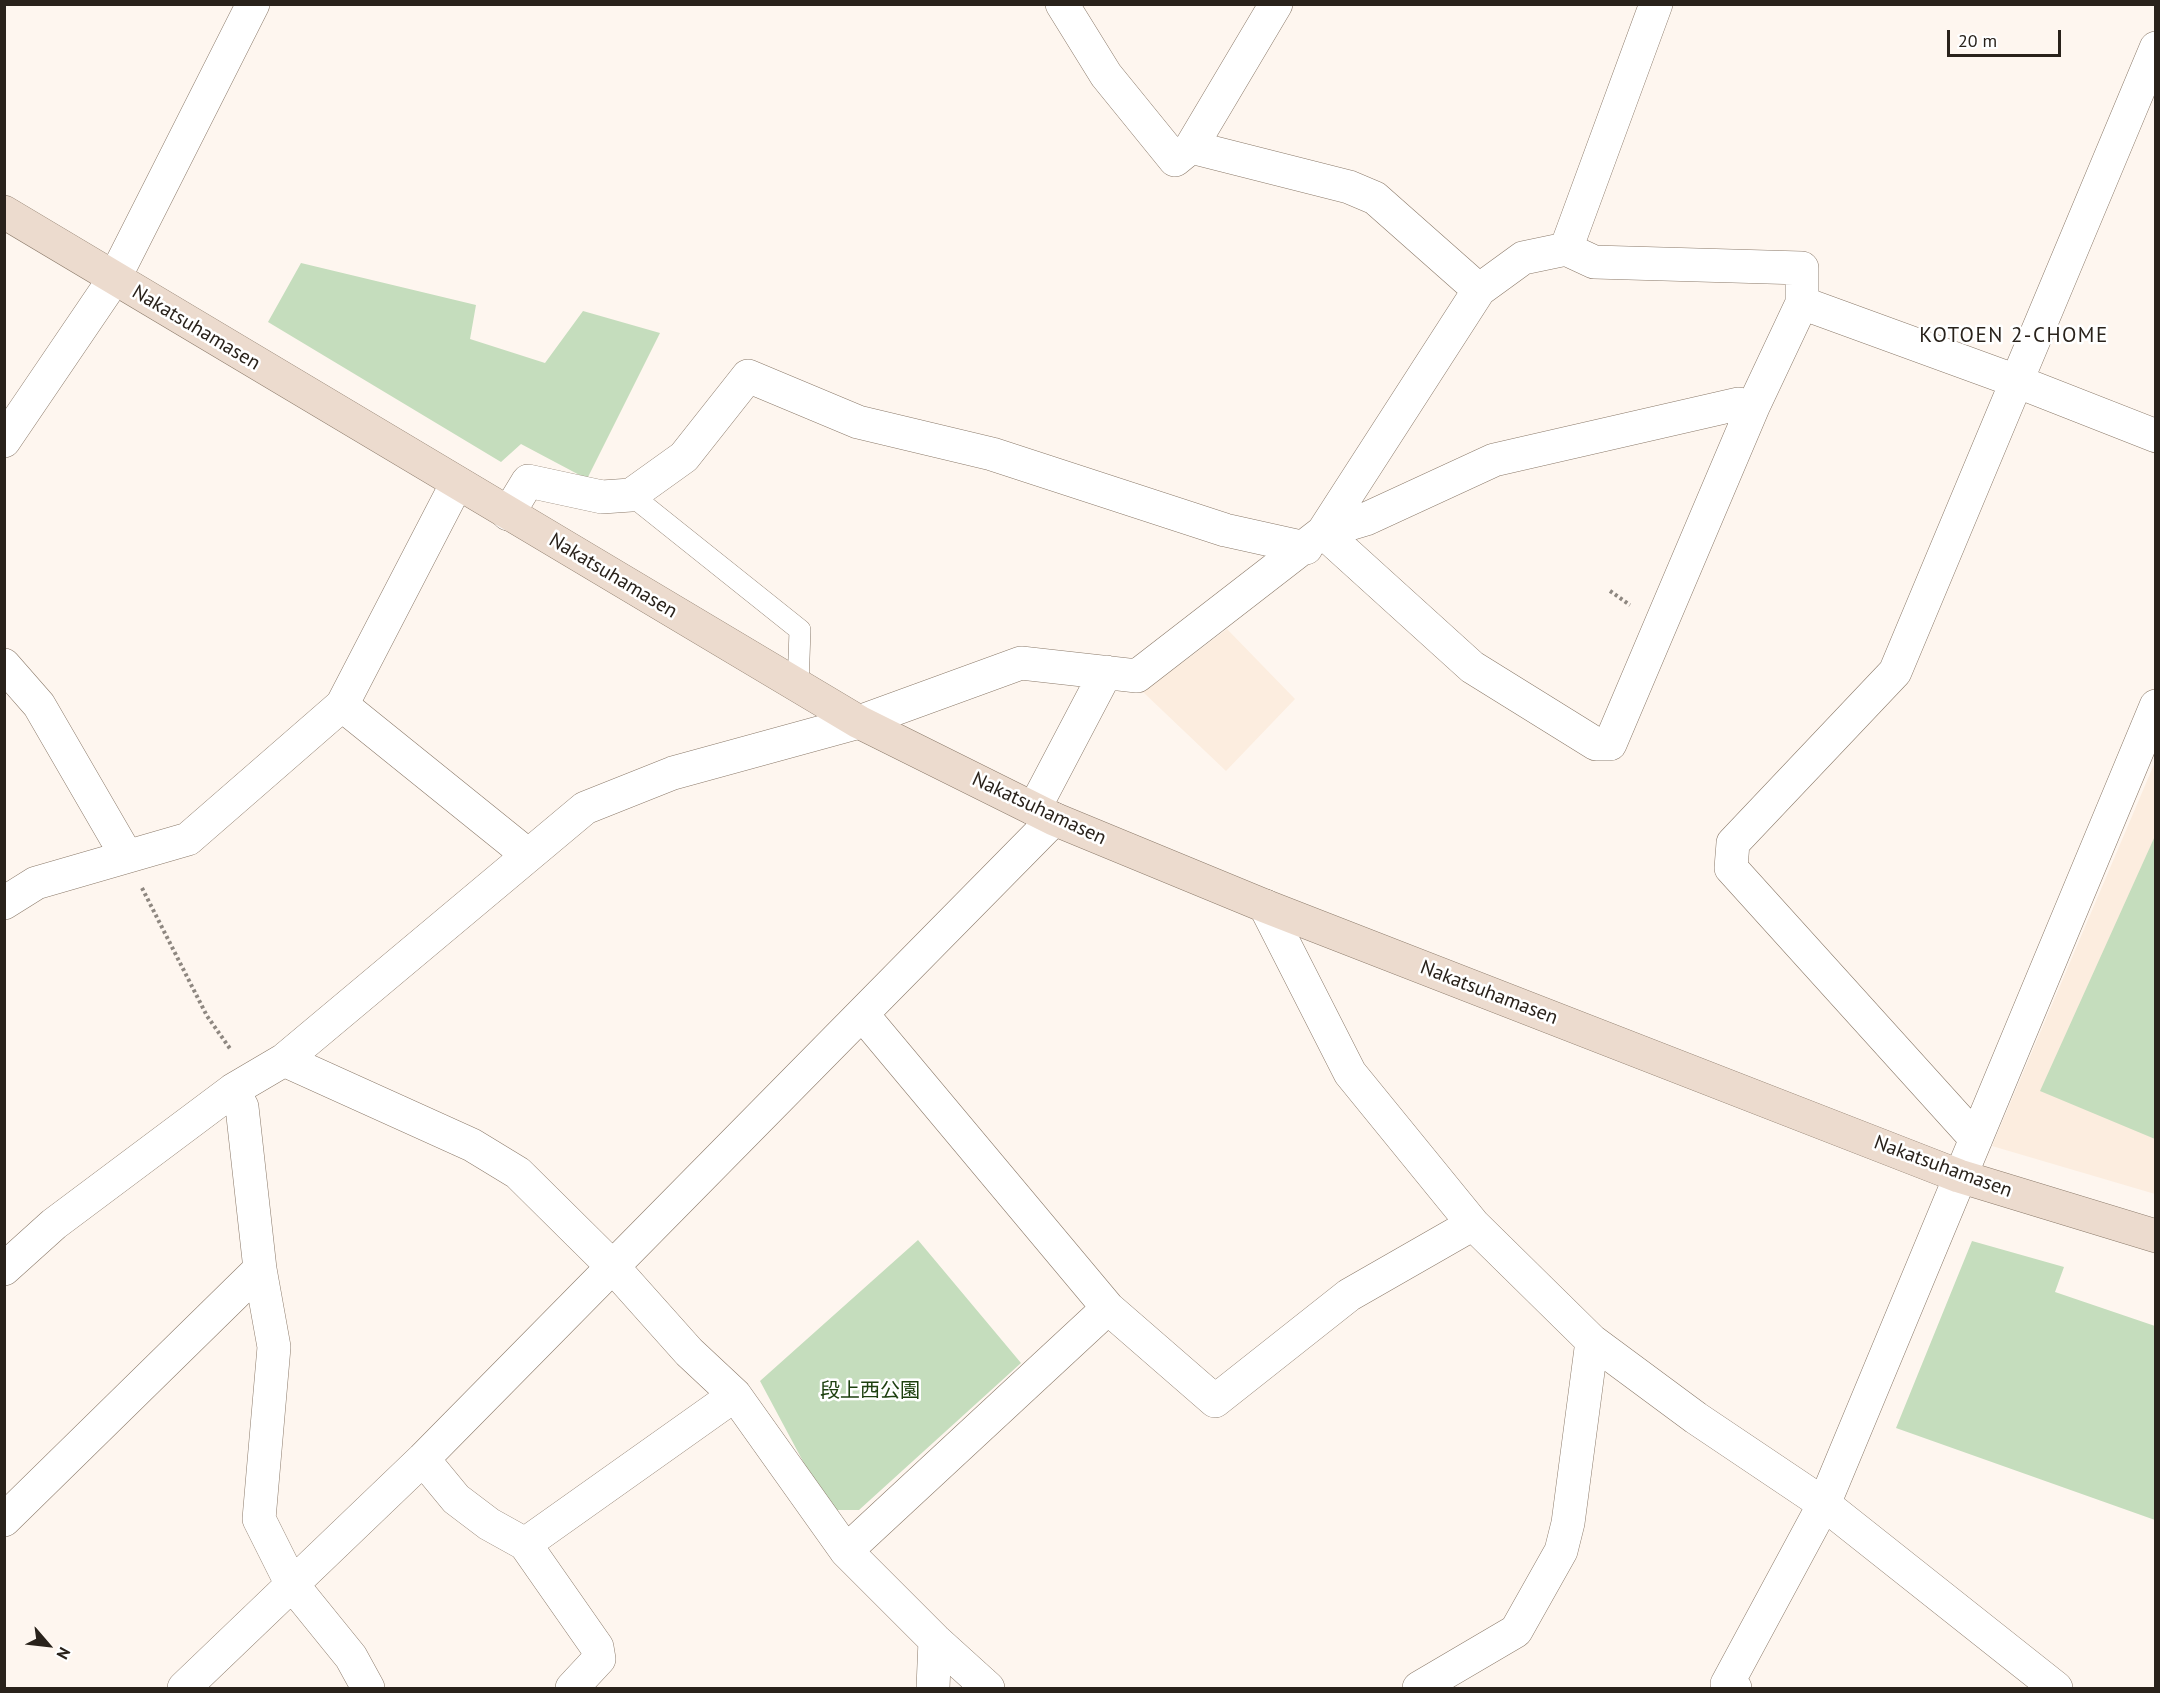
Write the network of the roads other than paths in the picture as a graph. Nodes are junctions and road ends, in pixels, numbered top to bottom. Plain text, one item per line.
1 (253, 4) edge
2 (1062, 4) edge
3 (1276, 4) edge
4 (1656, 4) edge
5 (2156, 48) edge
6 (1191, 147) junction
7 (4, 212) edge
8 (1566, 249) junction
9 (114, 279) junction
10 (1479, 290) junction
11 (1802, 303) junction
12 (2016, 381) junction
13 (1753, 407) junction
14 (2156, 436) edge
15 (4, 441) edge
16 (458, 483) junction
17 (631, 495) junction
18 (508, 514) junction
19 (1314, 540) junction
20 (4, 665) edge
21 (1106, 672) junction
22 (798, 687) junction
23 (342, 705) junction
24 (2156, 706) edge
25 (859, 722) junction
26 (1044, 814) junction
27 (126, 855) junction
28 (528, 855) junction
29 (4, 903) edge
30 (1265, 906) junction
31 (862, 1014) junction
32 (284, 1060) junction
33 (242, 1084) junction
34 (1976, 1139) junction
35 (1959, 1176) junction
36 (1473, 1224) junction
37 (2156, 1236) edge
38 (614, 1268) junction
39 (4, 1269) edge
40 (260, 1269) junction
41 (1108, 1308) junction
42 (1592, 1341) junction
43 (735, 1395) junction
44 (423, 1459) junction
45 (1824, 1504) junction
46 (4, 1520) edge
47 (525, 1544) junction
48 (846, 1551) junction
49 (291, 1583) junction
50 (935, 1640) junction
51 (184, 1689) edge
52 (368, 1689) edge
53 (572, 1689) edge
54 (933, 1689) edge
55 (988, 1689) edge
56 (1419, 1689) edge
57 (1735, 1689) edge
58 (2056, 1689) edge

1 - 9 street
2 - 6 street
3 - 6 street
4 - 8 street
5 - 12 street
6 - 10 street
7 - 9 street, Nakatsuhamasen
8 - 10 street
8 - 11 street
9 - 15 street
9 - 16 street, Nakatsuhamasen
10 - 19 street
11 - 12 street
11 - 13 street
12 - 14 street
12 - 34 street
13 - 19 street
13 - 19 street
16 - 18 street, Nakatsuhamasen
16 - 23 street
17 - 18 street
17 - 19 street
17 - 22 lane
18 - 22 street, Nakatsuhamasen
19 - 21 street
20 - 27 street
21 - 25 street
21 - 26 street
22 - 25 street, Nakatsuhamasen
23 - 27 street
23 - 28 street
24 - 34 street
25 - 26 street, Nakatsuhamasen
25 - 28 street
26 - 30 street, Nakatsuhamasen
26 - 31 street
27 - 29 street
28 - 32 street
30 - 35 street, Nakatsuhamasen
30 - 36 street
31 - 38 street
31 - 41 street
32 - 33 street
32 - 38 street
33 - 39 street
33 - 40 street
34 - 35 street
35 - 37 street, Nakatsuhamasen
35 - 45 street
36 - 41 street
36 - 42 street
38 - 43 street
38 - 44 street
40 - 46 street
40 - 49 street
41 - 48 street
42 - 45 street
42 - 56 street
43 - 47 street
43 - 48 street
44 - 47 street
44 - 49 street
45 - 57 street
45 - 58 street
47 - 53 street
48 - 50 street
49 - 51 street
49 - 52 street
50 - 54 street
50 - 55 street

